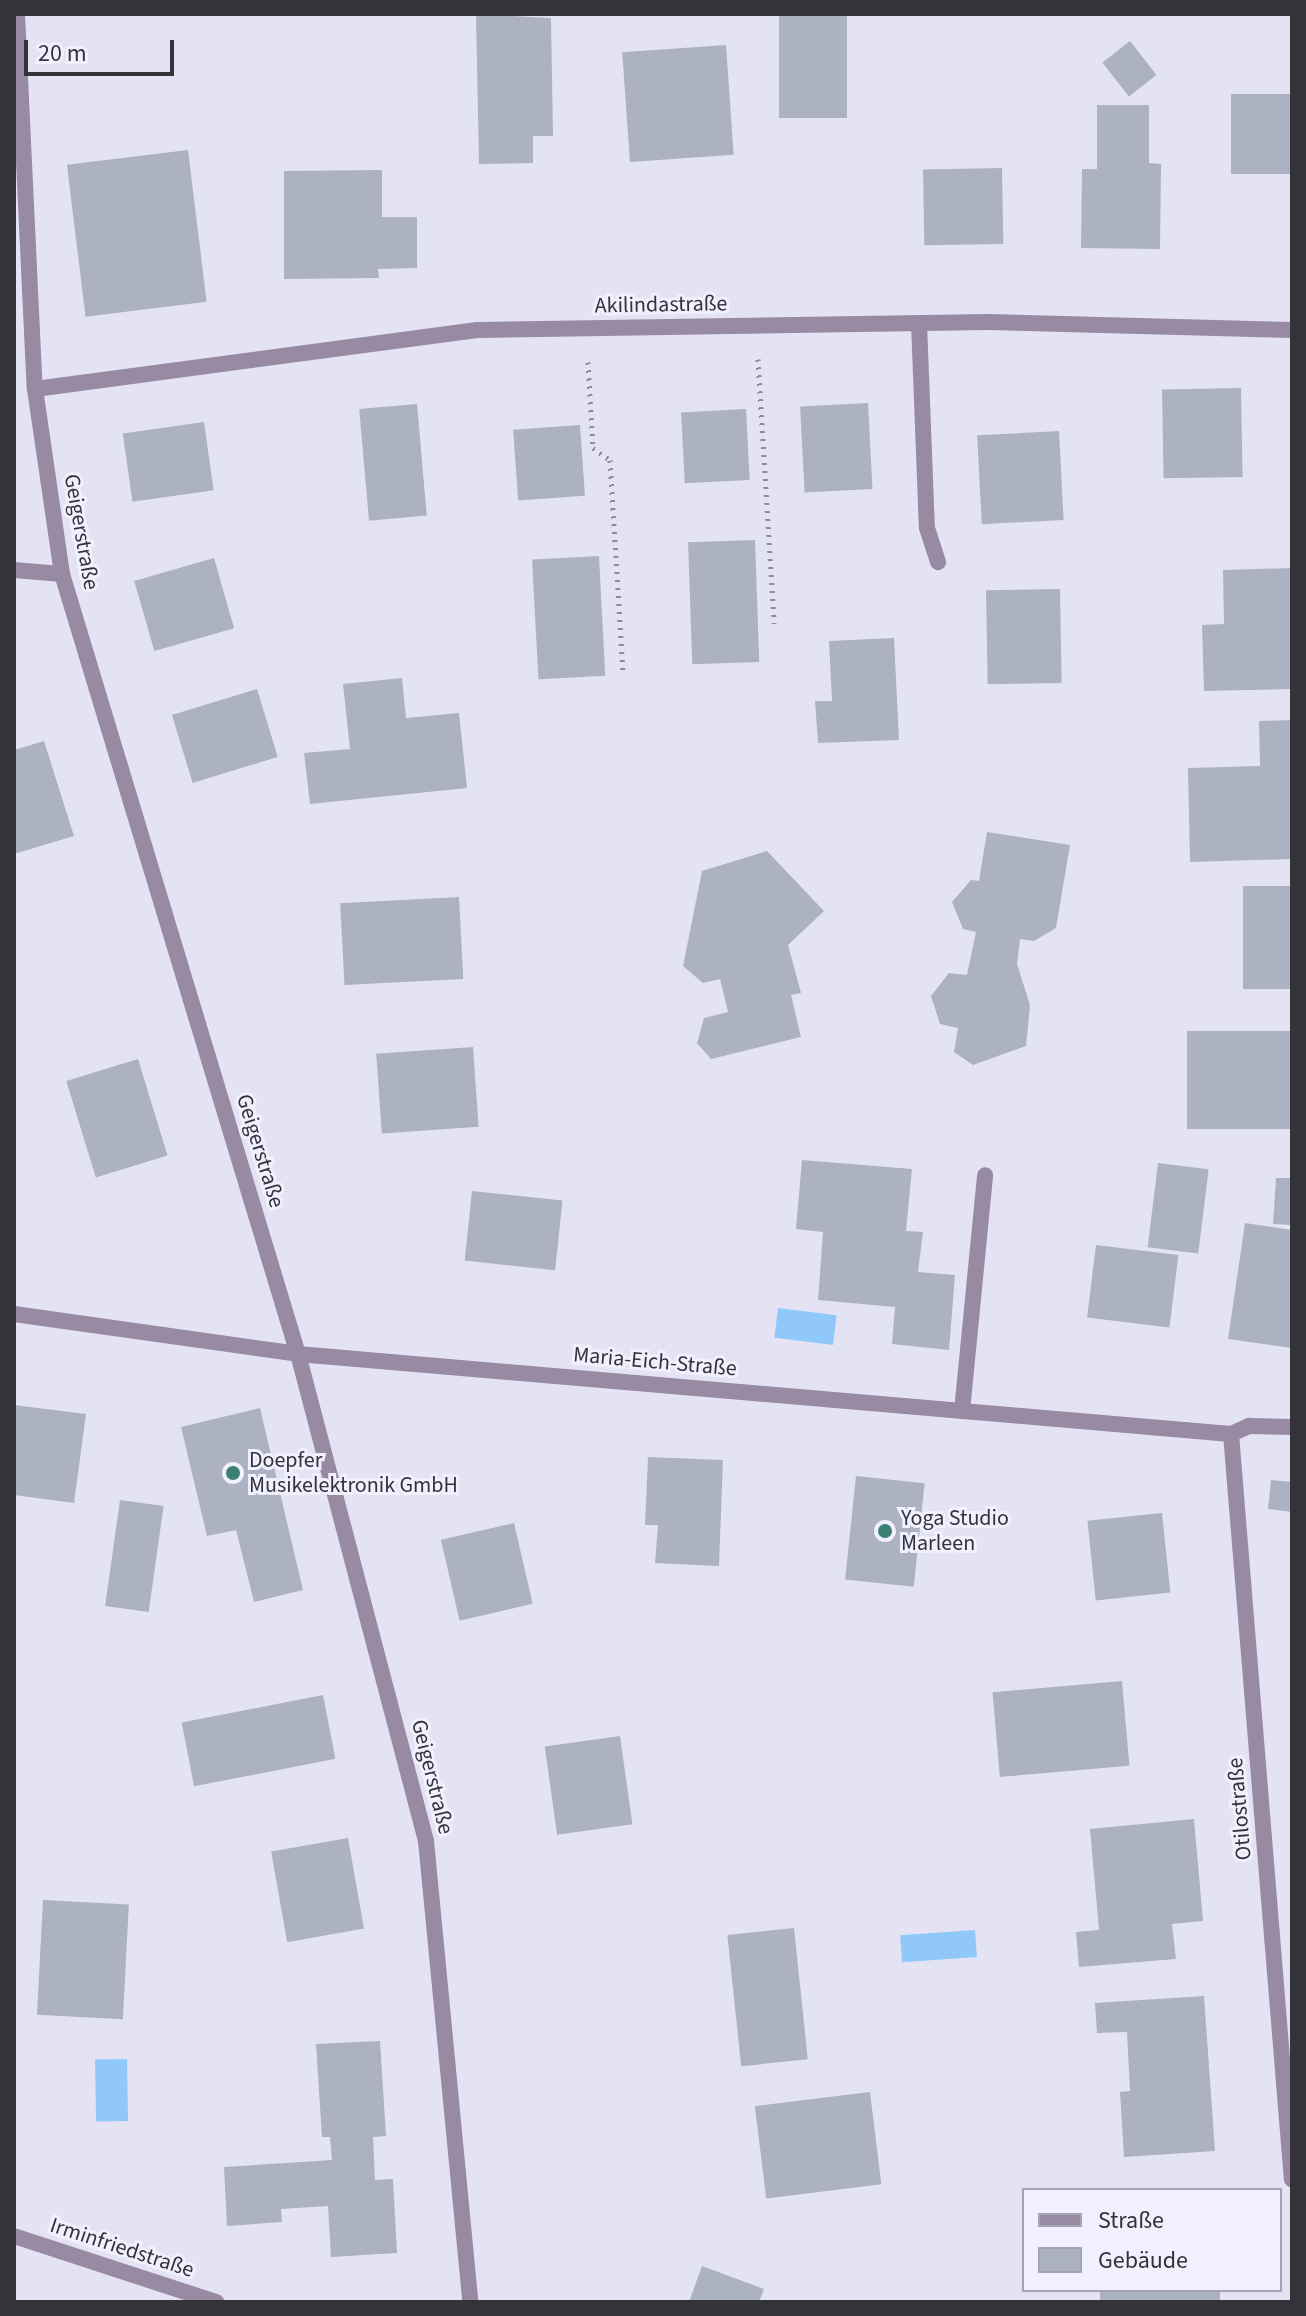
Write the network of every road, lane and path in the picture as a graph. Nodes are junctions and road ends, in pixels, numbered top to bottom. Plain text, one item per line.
1 (17, 14) edge
2 (919, 323) junction
3 (756, 326) junction
4 (586, 329) junction
5 (1292, 330) edge
6 (35, 389) junction
7 (938, 562) dead end
8 (14, 570) edge
9 (62, 574) junction
10 (774, 624) dead end
11 (623, 671) dead end
12 (985, 1175) dead end
13 (14, 1314) edge
14 (298, 1354) junction
15 (962, 1411) junction
16 (1292, 1427) edge
17 (1231, 1434) junction
18 (1292, 2180) edge
19 (14, 2236) edge
20 (216, 2302) edge
21 (470, 2302) edge

1 - 6 street, Geigerstraße
2 - 3 street, Akilindastraße
2 - 5 street, Akilindastraße
2 - 7 street
3 - 4 street, Akilindastraße
3 - 10 path
4 - 6 street, Akilindastraße
4 - 11 path
6 - 9 street, Geigerstraße
8 - 9 street
9 - 14 street, Geigerstraße
12 - 15 street
13 - 14 street, Maria-Eich-Straße
14 - 15 street, Maria-Eich-Straße
14 - 21 street, Geigerstraße
15 - 17 street, Maria-Eich-Straße
16 - 17 street, Maria-Eich-Straße
17 - 18 street, Otilostraße
19 - 20 street, Irminfriedstraße

